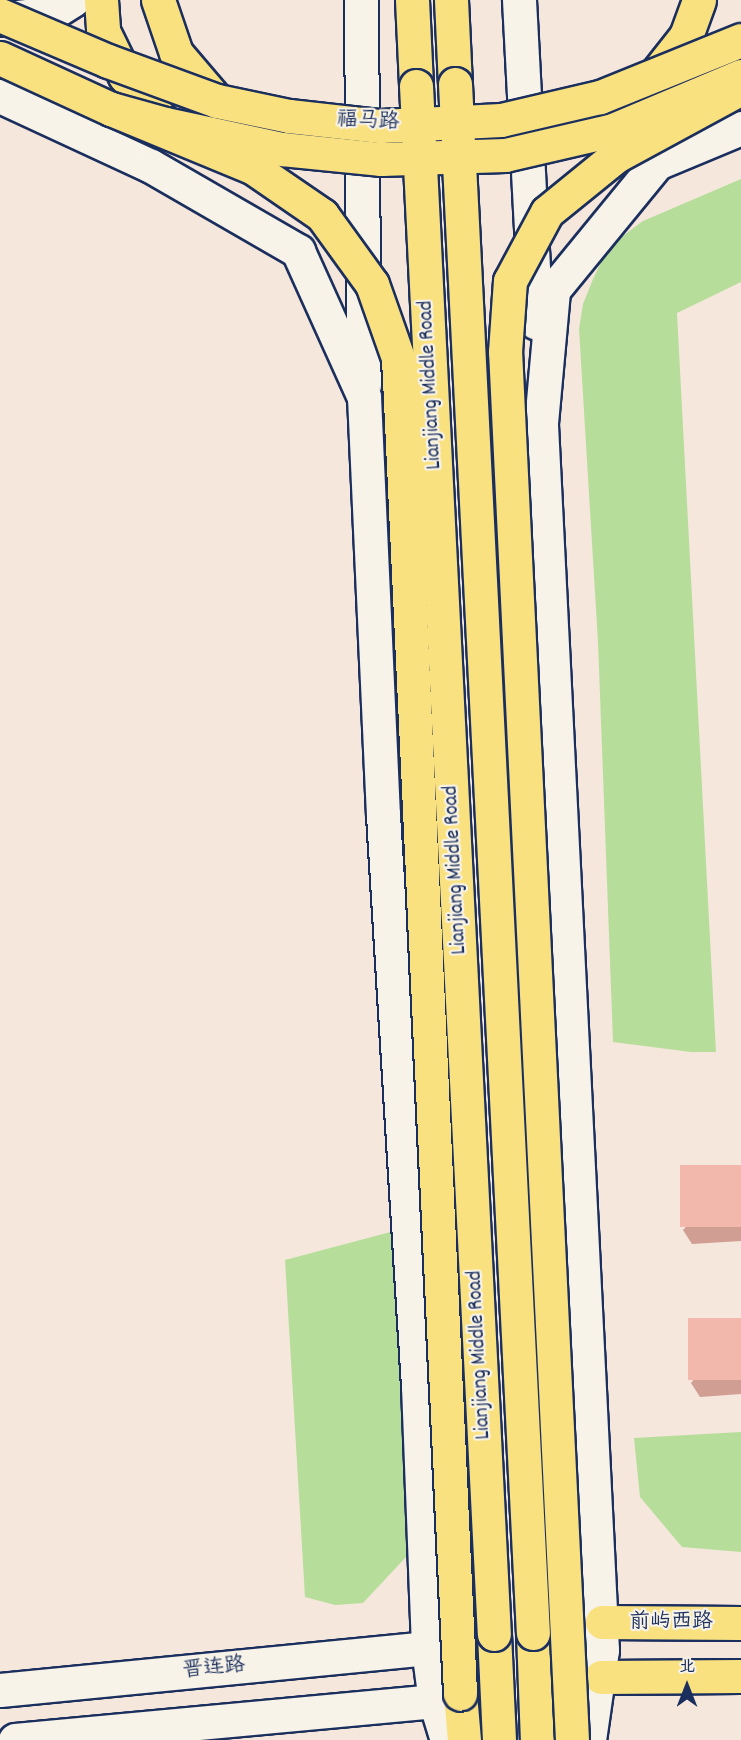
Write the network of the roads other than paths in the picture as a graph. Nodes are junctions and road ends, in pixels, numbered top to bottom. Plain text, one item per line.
1 (73, 0) edge
2 (101, 0) edge
3 (158, 0) edge
4 (362, 0) edge
5 (519, 0) edge
6 (699, 0) edge
7 (409, 7) edge
8 (454, 8) edge
9 (0, 17) edge
10 (741, 37) edge
11 (0, 58) edge
12 (656, 74) junction
13 (741, 76) edge
14 (741, 88) edge
15 (698, 92) junction
16 (0, 96) edge
17 (217, 101) junction
18 (111, 108) junction
19 (165, 124) junction
20 (741, 128) edge
21 (364, 397) junction
22 (542, 423) junction
23 (602, 1622) junction
24 (741, 1623) edge
25 (428, 1648) junction
26 (741, 1676) edge
27 (601, 1677) junction
28 (0, 1690) edge
29 (448, 1697) junction
30 (15, 1740) edge
31 (447, 1740) edge
32 (464, 1740) edge
33 (499, 1740) edge
34 (537, 1740) edge
35 (572, 1740) edge
36 (589, 1740) edge

1 - 9 main road
2 - 19 main road, bridge
3 - 17 main road
4 - 21 main road
5 - 22 main road
6 - 12 main road
7 - 33 main road, Lianjiang Middle Road, bridge
8 - 34 main road, Lianjiang Middle Road, bridge
9 - 17 main road, 福马路, bridge
10 - 12 main road, 福马路, bridge
10 - 15 main road, bridge
11 - 18 main road, 福马路, bridge
12 - 17 main road, 福马路, bridge
13 - 15 main road, 福马路, bridge
14 - 35 main road, bridge
15 - 19 main road, 福马路, bridge
16 - 21 main road
18 - 19 main road, 福马路, bridge
18 - 29 main road, bridge
20 - 22 main road
21 - 25 main road
22 - 23 main road
23 - 24 main road, 前屿西路
23 - 27 main road
25 - 28 main road, 晋连路
25 - 29 main road
26 - 27 main road
27 - 36 main road
29 - 30 main road
29 - 31 main road
29 - 32 main road

